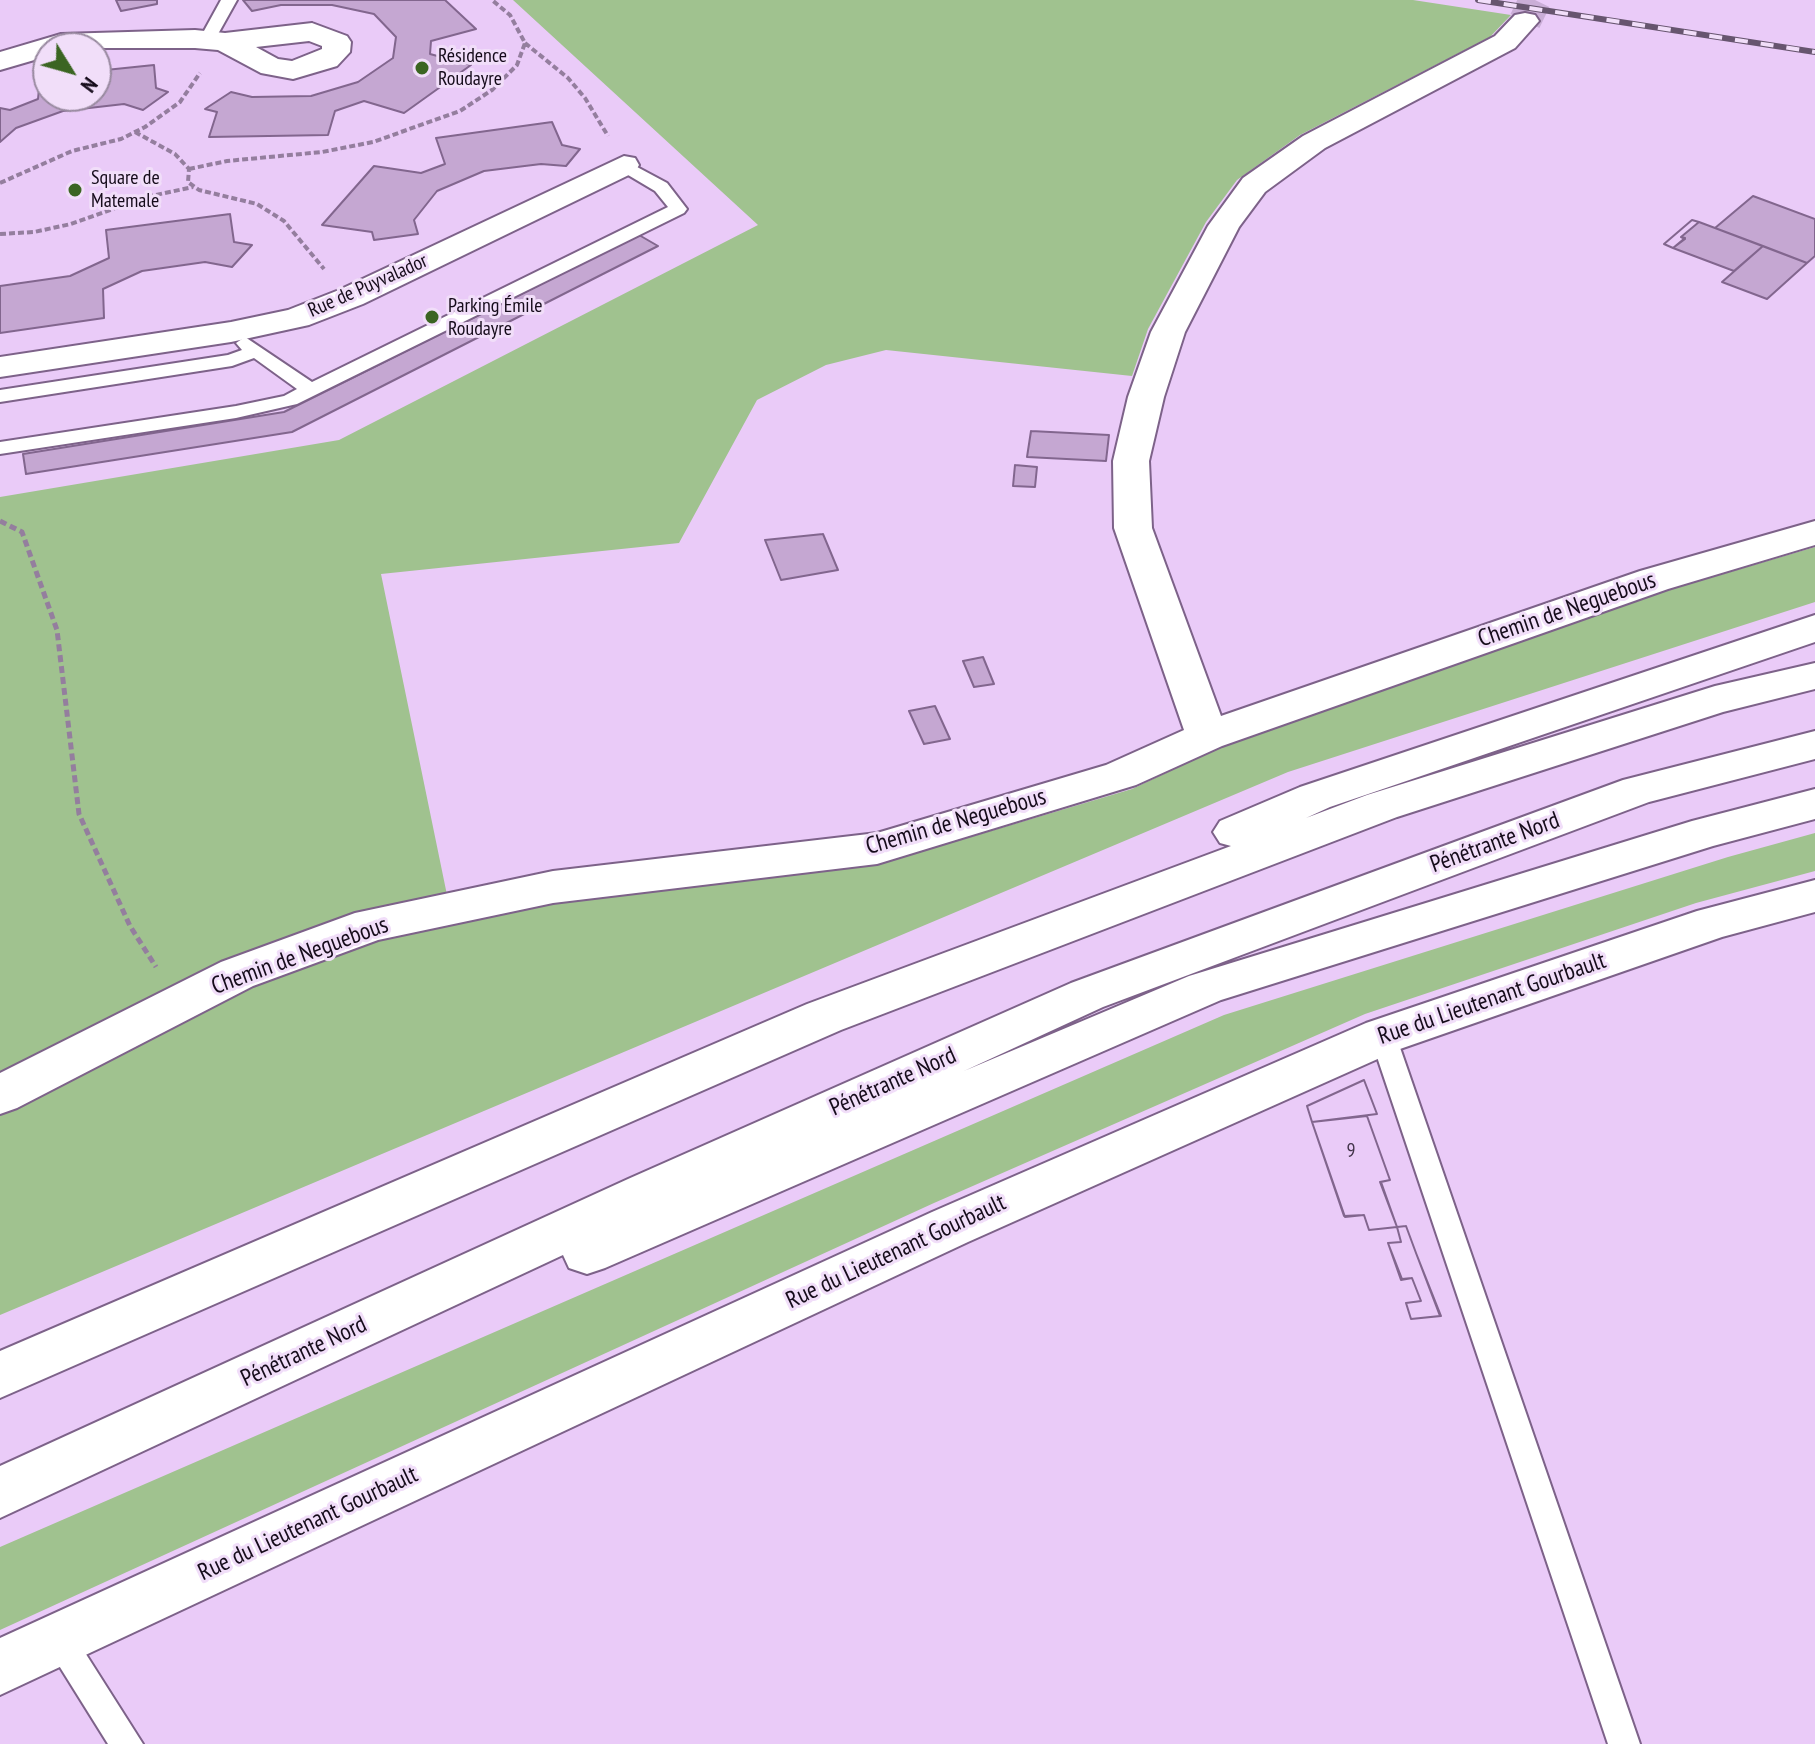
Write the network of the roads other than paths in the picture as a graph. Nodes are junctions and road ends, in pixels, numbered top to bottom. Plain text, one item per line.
1 (229, 0) edge
2 (1525, 21) tunnel mouth
3 (217, 41) joint
4 (0, 61) edge
5 (624, 165) joint
6 (244, 342) junction
7 (0, 367) edge
8 (311, 390) junction
9 (0, 396) edge
10 (0, 448) edge
11 (1815, 533) edge
12 (1815, 628) edge
13 (1815, 676) edge
14 (1207, 736) junction
15 (1815, 745) edge
16 (1815, 804) edge
17 (1815, 896) edge
18 (824, 1017) junction
19 (1383, 1036) junction
20 (0, 1095) edge
21 (477, 1167) junction
22 (0, 1349) edge
23 (0, 1375) edge
24 (0, 1493) edge
25 (0, 1504) edge
26 (59, 1640) junction
27 (0, 1667) edge
28 (127, 1744) edge
29 (1624, 1744) edge

1 - 3 lane
2 - 14 main road
3 - 4 main road
5 - 6 main road, Rue de Puyvalador
5 - 8 lane
6 - 7 main road, Rue de Puyvalador
6 - 8 lane
6 - 9 lane
8 - 10 lane
11 - 14 main road, Chemin de Neguebous
12 - 18 main road
13 - 18 main road
14 - 20 main road, Chemin de Neguebous
15 - 24 main road, Pénétrante Nord
16 - 25 main road
17 - 19 main road, Rue du Lieutenant Gourbault
18 - 21 main road
19 - 26 main road, Rue du Lieutenant Gourbault
19 - 29 lane
21 - 22 main road
21 - 23 main road
26 - 27 main road, Rue du Lieutenant Gourbault
26 - 28 lane

